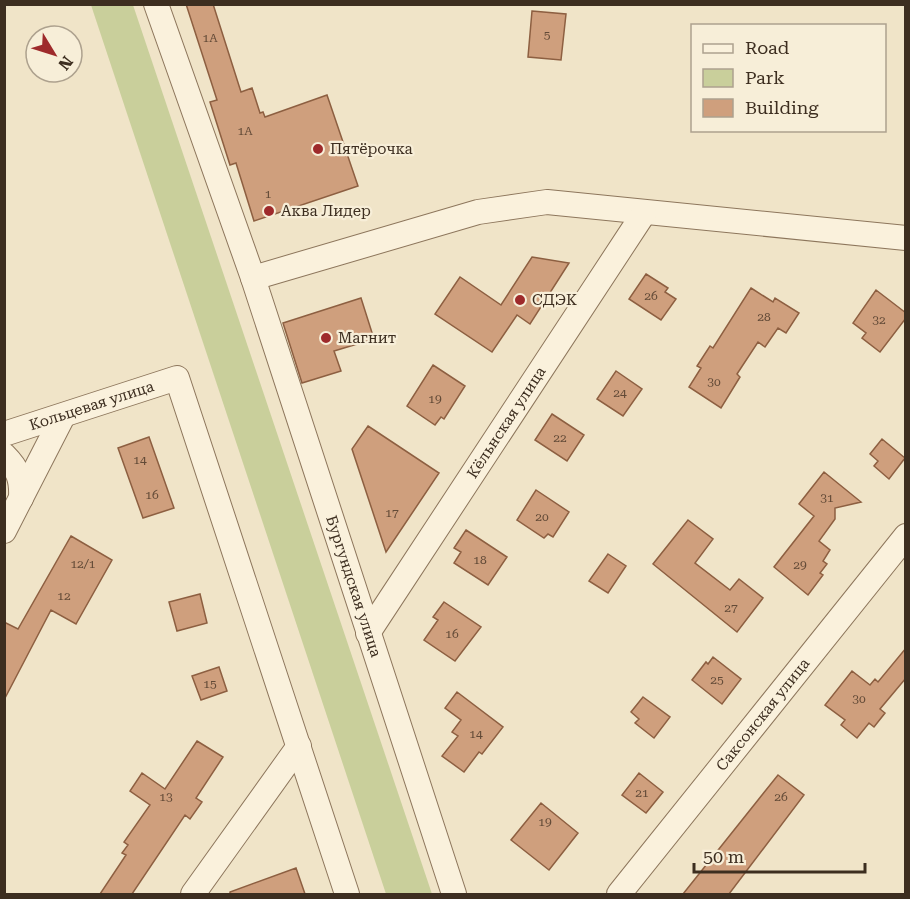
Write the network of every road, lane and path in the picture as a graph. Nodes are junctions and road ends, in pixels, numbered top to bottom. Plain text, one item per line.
1 (156, 4) edge
2 (644, 213) junction
3 (906, 238) edge
4 (253, 278) junction
5 (63, 416) junction
6 (4, 434) edge
7 (4, 455) edge
8 (21, 498) junction
9 (4, 531) edge
10 (906, 536) edge
11 (368, 633) junction
12 (299, 746) junction
13 (193, 894) edge
14 (347, 894) edge
15 (454, 894) edge
16 (619, 894) edge

1 - 4 street, Бургундская улица
2 - 3 street
2 - 4 street
2 - 11 street, Кёльнская улица
4 - 11 street, Бургундская улица
5 - 6 street, Кольцевая улица
5 - 8 street
5 - 12 street, Кольцевая улица
7 - 8 street
8 - 9 street
10 - 16 street, Саксонская улица
11 - 15 street, Бургундская улица
12 - 13 street
12 - 14 street

